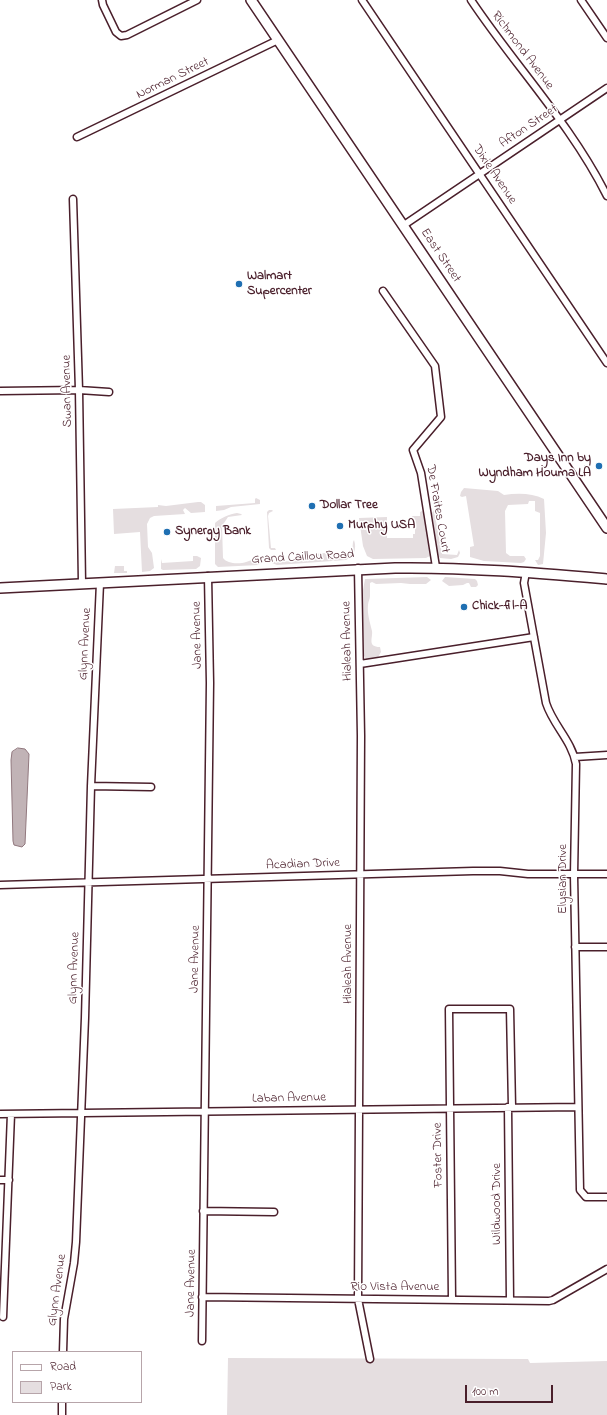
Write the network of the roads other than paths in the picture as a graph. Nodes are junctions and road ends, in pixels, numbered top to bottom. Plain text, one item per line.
1 (102, 0) edge
2 (197, 0) edge
3 (251, 0) edge
4 (362, 0) edge
5 (471, 0) edge
6 (581, 0) edge
7 (607, 38) edge
8 (278, 40) junction
9 (607, 88) edge
10 (560, 120) junction
11 (77, 137) dead end
12 (479, 174) junction
13 (607, 196) edge
14 (73, 199) dead end
15 (404, 225) junction
16 (383, 291) dead end
17 (607, 363) edge
18 (79, 390) junction
19 (0, 391) edge
20 (109, 392) dead end
21 (607, 528) edge
22 (436, 567) junction
23 (358, 568) junction
24 (526, 572) junction
25 (208, 576) junction
26 (607, 579) edge
27 (82, 583) junction
28 (100, 583) junction
29 (0, 588) edge
30 (534, 637) junction
31 (360, 664) junction
32 (607, 755) edge
33 (575, 757) junction
34 (91, 786) junction
35 (151, 787) dead end
36 (360, 873) junction
37 (607, 874) edge
38 (574, 875) junction
39 (208, 878) junction
40 (89, 882) junction
41 (0, 885) edge
42 (575, 947) junction
43 (607, 947) edge
44 (510, 1009) joint
45 (510, 1107) junction
46 (578, 1107) junction
47 (450, 1108) junction
48 (359, 1109) junction
49 (205, 1111) junction
50 (81, 1112) junction
51 (0, 1114) edge
52 (11, 1114) junction
53 (0, 1180) edge
54 (9, 1180) junction
55 (607, 1197) edge
56 (203, 1212) junction
57 (274, 1212) dead end
58 (3, 1243) edge
59 (607, 1268) edge
60 (202, 1297) junction
61 (358, 1299) junction
62 (452, 1299) junction
63 (510, 1300) junction
64 (2, 1308) edge
65 (3, 1317) dead end
66 (202, 1341) dead end
67 (63, 1351) edge
68 (370, 1359) dead end
69 (62, 1403) edge
70 (62, 1415) edge

1 - 2 street
3 - 8 street, East Street
4 - 12 street, Dixie Avenue
5 - 10 street, Richmond Avenue
6 - 7 street
8 - 11 street, Norman Street
8 - 15 street, East Street
9 - 10 street, Afton Street
10 - 12 street, Afton Street
10 - 13 street, Richmond Avenue
12 - 15 street, Afton Street
12 - 17 street, Dixie Avenue
14 - 18 street, Swan Avenue
15 - 21 street, East Street
16 - 22 street, De Fraites Court
18 - 19 street
18 - 20 street
18 - 27 street, Swan Avenue
22 - 23 street, Grand Caillou Road
22 - 24 street, Grand Caillou Road
23 - 25 street, Grand Caillou Road
23 - 31 street, Hialeah Avenue
24 - 26 street, Grand Caillou Road
24 - 30 street, Elysian Drive
25 - 28 street, Grand Caillou Road
25 - 39 street, Jane Avenue
27 - 28 street, Grand Caillou Road
27 - 29 street, Grand Caillou Road
28 - 34 street, Glynn Avenue
30 - 31 street
30 - 33 street, Elysian Drive
31 - 36 street, Hialeah Avenue
32 - 33 street
33 - 38 street, Elysian Drive
34 - 35 street
34 - 40 street, Glynn Avenue
36 - 38 street, Acadian Drive
36 - 39 street, Acadian Drive
36 - 48 street, Hialeah Avenue
37 - 38 street, Acadian Drive
38 - 42 street, Elysian Drive
39 - 40 street, Acadian Drive
39 - 49 street, Jane Avenue
40 - 41 street, Acadian Drive
40 - 50 street, Glynn Avenue
42 - 43 street
42 - 46 street, Elysian Drive
44 - 45 street, Wildwood Drive
44 - 47 street, Foster Drive
45 - 46 street, Laban Avenue
45 - 47 street, Laban Avenue
45 - 63 street, Wildwood Drive
46 - 55 street, Elysian Drive
47 - 48 street, Laban Avenue
47 - 62 street, Foster Drive
48 - 49 street, Laban Avenue
48 - 61 street, Hialeah Avenue
49 - 50 street, Laban Avenue
49 - 56 street, Jane Avenue
50 - 52 street, Laban Avenue
50 - 67 street, Glynn Avenue
51 - 52 street, Laban Avenue
52 - 54 street
53 - 54 street
54 - 58 street
56 - 57 street
56 - 60 street, Jane Avenue
58 - 64 street
59 - 63 street, Rio Vista Avenue
60 - 61 street, Rio Vista Avenue
60 - 66 street, Jane Avenue
61 - 62 street, Rio Vista Avenue
61 - 68 street, Hialeah Avenue
62 - 63 street, Rio Vista Avenue
64 - 65 street
69 - 70 street

